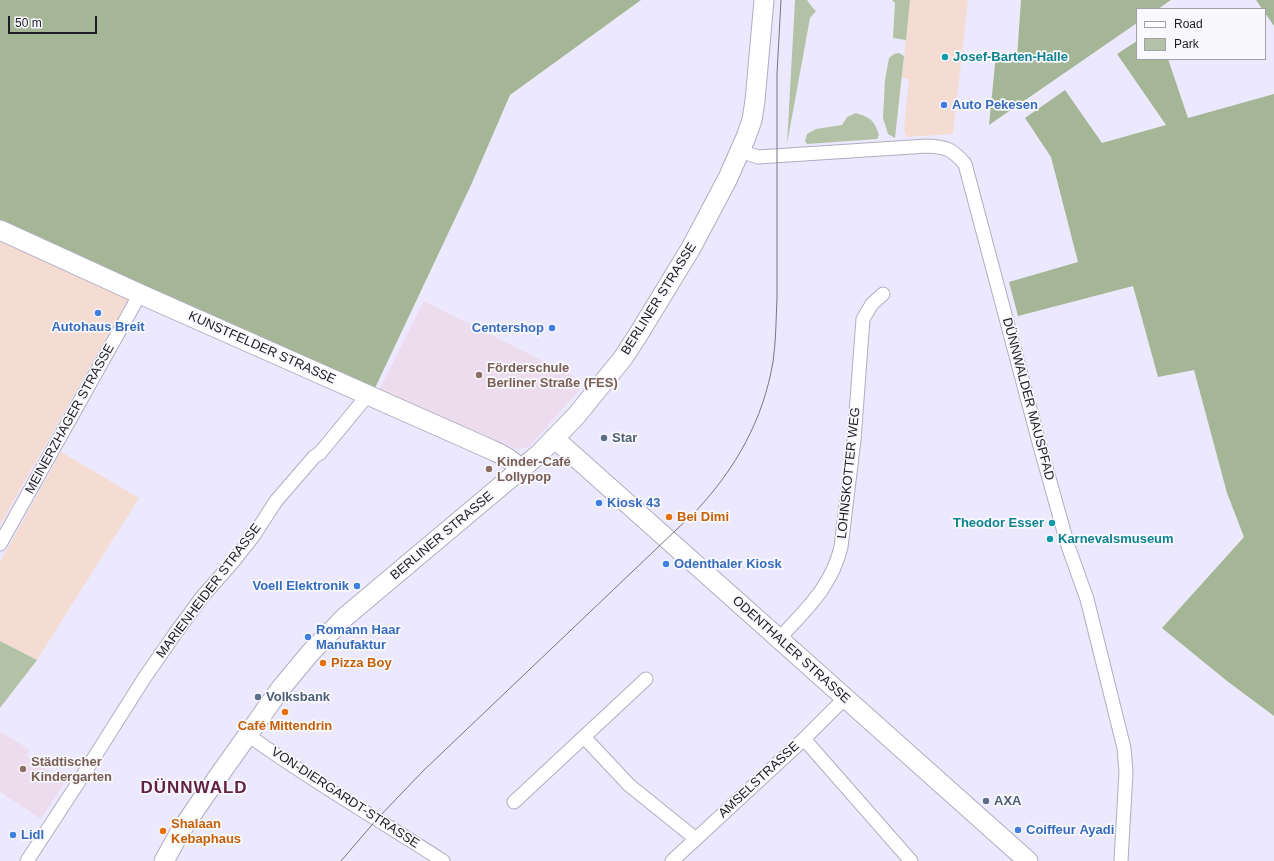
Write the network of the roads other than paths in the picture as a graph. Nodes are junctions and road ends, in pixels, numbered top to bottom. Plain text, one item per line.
1 (764, 0) edge
2 (740, 150) junction
3 (0, 230) edge
4 (140, 294) junction
5 (883, 294) dead end
6 (366, 394) junction
7 (554, 438) junction
8 (521, 470) junction
9 (0, 544) edge
10 (779, 639) junction
11 (646, 679) dead end
12 (845, 698) junction
13 (248, 735) junction
14 (584, 737) junction
15 (804, 739) junction
16 (514, 802) dead end
17 (696, 838) junction
18 (435, 859) edge
19 (27, 861) edge
20 (164, 861) edge
21 (672, 861) edge
22 (911, 861) edge
23 (1028, 861) edge
24 (1121, 861) edge

1 - 2 main road, BERLINER STRASSE
2 - 7 main road, BERLINER STRASSE
2 - 24 street, DÜNNWALDER MAUSPFAD
3 - 4 main road, KUNSTFELDER STRASSE
4 - 6 main road, KUNSTFELDER STRASSE
4 - 9 street, MEINERZHAGER STRASSE
5 - 10 street, LOHNSKOTTER WEG
6 - 8 main road, KUNSTFELDER STRASSE
6 - 19 street, MARIENHEIDER STRASSE
7 - 8 main road, BERLINER STRASSE
7 - 10 main road, ODENTHALER STRASSE
8 - 13 main road, BERLINER STRASSE
10 - 12 main road, ODENTHALER STRASSE
11 - 14 street
12 - 15 street, AMSELSTRASSE
12 - 23 main road, ODENTHALER STRASSE
13 - 18 street, VON-DIERGARDT-STRASSE
13 - 20 main road, BERLINER STRASSE
14 - 16 street
14 - 17 street
15 - 17 street, AMSELSTRASSE
15 - 22 street
17 - 21 street, AMSELSTRASSE

